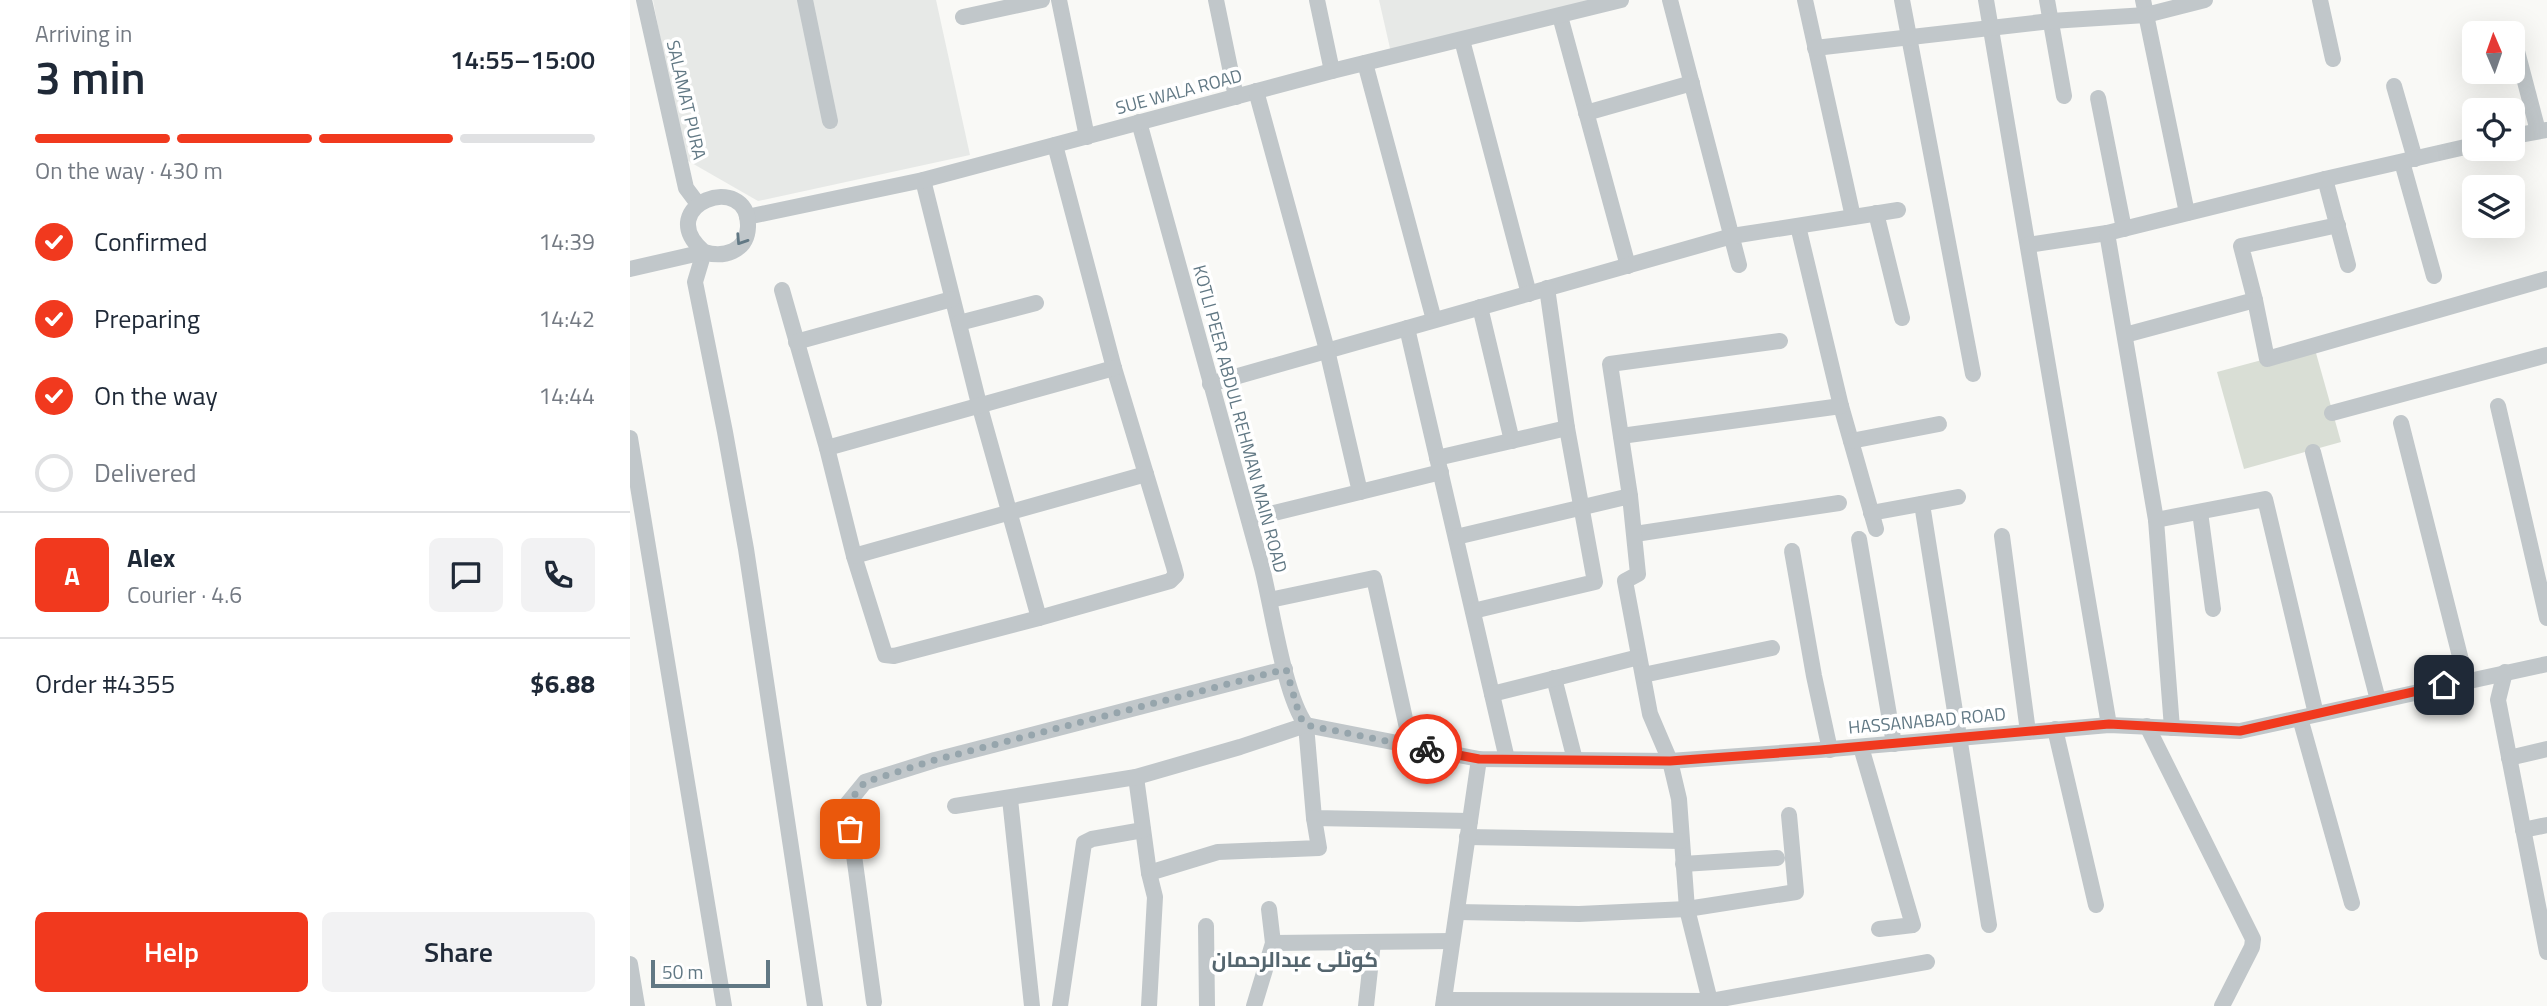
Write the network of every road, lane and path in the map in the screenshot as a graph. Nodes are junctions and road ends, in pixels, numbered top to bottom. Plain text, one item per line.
1 (644, 0) edge
2 (805, 0) edge
3 (1042, 0) edge
4 (1059, 0) edge
5 (1216, 0) edge
6 (1317, 0) edge
7 (1621, 0) edge
8 (1670, 0) edge
9 (1805, 0) edge
10 (1902, 0) edge
11 (1986, 0) edge
12 (2047, 0) edge
13 (2205, 0) edge
14 (2320, 0) edge
15 (2145, 8) edge
16 (1560, 16) junction
17 (963, 17) dead end
18 (2050, 21) junction
19 (1991, 28) junction
20 (1910, 38) junction
21 (1462, 40) junction
22 (1815, 48) junction
23 (2333, 59) dead end
24 (1365, 63) junction
25 (1332, 71) junction
26 (2525, 76) edge
27 (1692, 83) junction
28 (2395, 86) dead end
29 (1256, 91) junction
30 (2064, 96) dead end
31 (1236, 97) junction
32 (2098, 97) dead end
33 (1586, 113) junction
34 (830, 121) dead end
35 (1139, 122) junction
36 (2542, 130) edge
37 (1087, 136) junction
38 (1055, 145) junction
39 (2462, 148) edge
40 (2409, 160) junction
41 (2325, 179) junction
42 (923, 180) junction
43 (698, 204) junction
44 (1898, 210) dead end
45 (1876, 213) junction
46 (2187, 213) junction
47 (747, 217) junction
48 (1853, 217) junction
49 (2337, 225) junction
50 (1798, 226) junction
51 (2124, 229) junction
52 (2107, 233) junction
53 (1732, 236) junction
54 (2028, 245) junction
55 (704, 252) junction
56 (1739, 265) dead end
57 (2348, 265) dead end
58 (1628, 266) junction
59 (630, 269) edge
60 (2434, 276) dead end
61 (2547, 279) edge
62 (1547, 288) junction
63 (782, 290) dead end
64 (1529, 293) junction
65 (952, 299) junction
66 (2255, 300) junction
67 (1036, 303) dead end
68 (1480, 307) junction
69 (1902, 318) dead end
70 (1434, 320) junction
71 (958, 323) junction
72 (1407, 328) junction
73 (2125, 335) junction
74 (1780, 341) dead end
75 (796, 342) junction
76 (1327, 350) junction
77 (2547, 355) edge
78 (1114, 368) junction
79 (1973, 374) dead end
80 (1210, 384) junction
81 (979, 404) junction
82 (2498, 405) dead end
83 (1841, 406) junction
84 (2332, 413) dead end
85 (2402, 423) dead end
86 (1939, 424) dead end
87 (1567, 428) junction
88 (1621, 436) junction
89 (630, 438) edge
90 (1512, 440) junction
91 (1851, 440) junction
92 (827, 448) junction
93 (2313, 452) dead end
94 (1439, 465) junction
95 (1146, 474) junction
96 (1360, 492) junction
97 (1630, 496) junction
98 (1958, 497) dead end
99 (1839, 503) dead end
100 (1922, 504) junction
101 (1582, 508) junction
102 (1008, 512) junction
103 (2200, 512) junction
104 (1249, 519) junction
105 (2156, 520) junction
106 (1635, 534) junction
107 (2002, 536) dead end
108 (1456, 537) junction
109 (1858, 539) dead end
110 (1792, 551) dead end
111 (854, 556) junction
112 (1270, 600) junction
113 (2213, 609) dead end
114 (1473, 611) junction
115 (1039, 618) junction
116 (2547, 618) edge
117 (1772, 648) dead end
118 (1639, 657) junction
119 (2547, 663) edge
120 (1286, 669) junction
121 (2505, 672) junction
122 (1643, 675) junction
123 (1554, 678) junction
124 (2466, 680) junction
125 (1492, 694) junction
126 (2378, 700) junction
127 (2308, 716) junction
128 (2109, 724) junction
129 (1306, 725) junction
130 (2147, 726) junction
131 (2172, 728) junction
132 (2054, 729) junction
133 (2028, 732) junction
134 (1958, 738) junction
135 (1894, 744) junction
136 (1411, 746) junction
137 (1861, 747) junction
138 (2547, 749) edge
139 (1830, 750) junction
140 (2510, 758) junction
141 (1479, 759) junction
142 (1507, 759) junction
143 (1575, 760) junction
144 (1670, 761) junction
145 (1136, 778) junction
146 (1010, 799) junction
147 (955, 806) dead end
148 (1789, 815) dead end
149 (1314, 818) junction
150 (2547, 825) edge
151 (1469, 829) junction
152 (1143, 830) junction
153 (2523, 830) junction
154 (1681, 841) junction
155 (1777, 858) dead end
156 (1683, 864) junction
157 (1149, 873) junction
158 (2352, 903) dead end
159 (2542, 904) edge
160 (2096, 905) dead end
161 (1269, 909) dead end
162 (1687, 909) junction
163 (1457, 912) junction
164 (1989, 925) dead end
165 (1206, 926) dead end
166 (1880, 929) dead end
167 (1452, 941) junction
168 (1373, 942) junction
169 (1273, 943) junction
170 (2547, 952) edge
171 (1927, 962) dead end
172 (630, 964) edge
173 (632, 982) edge
174 (1710, 1001) junction
175 (874, 1002) dead end
176 (1443, 1003) edge
177 (637, 1006) edge
178 (724, 1006) edge
179 (815, 1006) edge
180 (1032, 1006) edge
181 (1060, 1006) edge
182 (1149, 1006) edge
183 (1206, 1006) edge
184 (1254, 1006) edge
185 (1366, 1006) edge
186 (2222, 1006) edge

1 - 43 street, SALAMAT PURA
2 - 34 street
3 - 17 street
4 - 37 street
5 - 31 street
6 - 25 street
7 - 16 street, SUE WALA ROAD
8 - 27 street
9 - 22 street
10 - 20 street
11 - 19 street
12 - 18 street
13 - 15 street
14 - 23 street
15 - 18 street
15 - 46 street
16 - 21 street, SUE WALA ROAD
16 - 33 street
18 - 19 street
18 - 30 street
19 - 20 street
19 - 54 street
20 - 22 street
20 - 79 street
21 - 24 street, SUE WALA ROAD
21 - 64 street
22 - 48 street
24 - 25 street, SUE WALA ROAD
24 - 70 street
25 - 29 street, SUE WALA ROAD
26 - 36 street
27 - 33 street
27 - 53 street
28 - 40 street
29 - 31 street, SUE WALA ROAD
29 - 76 street
31 - 35 street, SUE WALA ROAD
32 - 51 street
33 - 58 street
35 - 37 street, SUE WALA ROAD
35 - 80 street, KOTLI PEER ABDUL REHMAN MAIN ROAD
37 - 38 street, SUE WALA ROAD
38 - 42 street, SUE WALA ROAD
38 - 78 street
39 - 40 street
40 - 41 street
40 - 60 street
41 - 46 street
41 - 49 street
42 - 47 street, SUE WALA ROAD
42 - 65 street
43 - 47 street
43 - 55 street
44 - 45 street
45 - 48 street
45 - 69 street
46 - 51 street
47 -> 55 street
48 - 50 street
49 - 57 street
49 - 66 street
50 - 53 street
50 - 83 street
51 - 52 street
52 - 54 street
52 - 73 street
53 - 56 street
53 - 58 street
54 - 128 street
55 - 59 street
55 - 179 street
58 - 62 street
61 - 66 street
62 - 64 street
62 - 87 street
63 - 75 street
64 - 68 street
65 - 71 street
65 - 75 street
66 - 73 street
67 - 71 street
68 - 70 street
68 - 90 street
70 - 72 street
71 - 81 street
72 - 76 street
72 - 94 street
73 - 105 street
74 - 88 street
75 - 92 street
76 - 80 street
76 - 96 street
77 - 84 street
78 - 81 street
78 - 95 street
80 - 104 street, KOTLI PEER ABDUL REHMAN MAIN ROAD
81 - 92 street
81 - 102 street
82 - 116 street
83 - 88 street
83 - 91 street
85 - 124 street
86 - 91 street
87 - 90 street
87 - 101 street
88 - 97 street
89 - 178 street
90 - 94 street
91 - 100 street
92 - 111 street
93 - 126 street
94 - 96 street
94 - 108 street
95 - 102 street
95 - 115 street
96 - 104 street
97 - 101 street
97 - 106 street
98 - 100 street
99 - 106 street
100 - 134 street
101 - 108 street
101 - 114 street
102 - 111 street
102 - 115 street
103 - 105 street
103 - 113 street
103 - 127 street
104 - 112 street, KOTLI PEER ABDUL REHMAN MAIN ROAD
105 - 131 street
106 - 118 street
107 - 133 street
108 - 114 street
109 - 135 street
110 - 139 street
111 - 115 street
112 - 120 street, KOTLI PEER ABDUL REHMAN MAIN ROAD
112 - 136 street
114 - 125 street
117 - 122 street
118 - 122 street
118 - 123 street
119 - 121 street, HASSANABAD ROAD
120 - 129 street, KOTLI PEER ABDUL REHMAN MAIN ROAD
120 - 175 street
121 - 124 street, HASSANABAD ROAD
121 - 140 street
122 - 144 street
123 - 125 street
123 - 143 street
124 - 126 street, HASSANABAD ROAD
125 - 142 street
126 - 127 street, HASSANABAD ROAD
127 - 131 street, HASSANABAD ROAD
127 - 158 street
128 - 130 street, HASSANABAD ROAD
128 - 132 street, HASSANABAD ROAD
129 - 136 street, HASSANABAD ROAD
129 - 145 street
129 - 149 street, KOTLI PEER ABDUL REHMAN MAIN ROAD
130 - 131 street, HASSANABAD ROAD
130 - 186 street
132 - 133 street, HASSANABAD ROAD
132 - 160 street
133 - 134 street, HASSANABAD ROAD
134 - 135 street, HASSANABAD ROAD
134 - 164 street
135 - 137 street, HASSANABAD ROAD
136 - 141 street, HASSANABAD ROAD
137 - 139 street, HASSANABAD ROAD
137 - 166 street
138 - 140 street
139 - 144 street, HASSANABAD ROAD
140 - 153 street
141 - 142 street, HASSANABAD ROAD
141 - 151 street
142 - 143 street, HASSANABAD ROAD
143 - 144 street, HASSANABAD ROAD
144 - 154 street
145 - 146 street
145 - 152 street
146 - 147 street
146 - 180 street
148 - 162 street
149 - 151 street
149 - 157 street, KOTLI PEER ABDUL REHMAN MAIN ROAD
150 - 153 street
151 - 154 street
151 - 163 street
152 - 157 street
152 - 181 street
153 - 159 street
154 - 156 street
155 - 156 street
156 - 162 street
157 - 182 street
159 - 170 street
161 - 169 street
162 - 163 street
162 - 174 street
163 - 167 street
165 - 183 street
167 - 168 street
167 - 176 street
168 - 169 street
168 - 185 street
169 - 184 street
171 - 174 street
172 - 173 street
173 - 177 street
174 - 176 street

